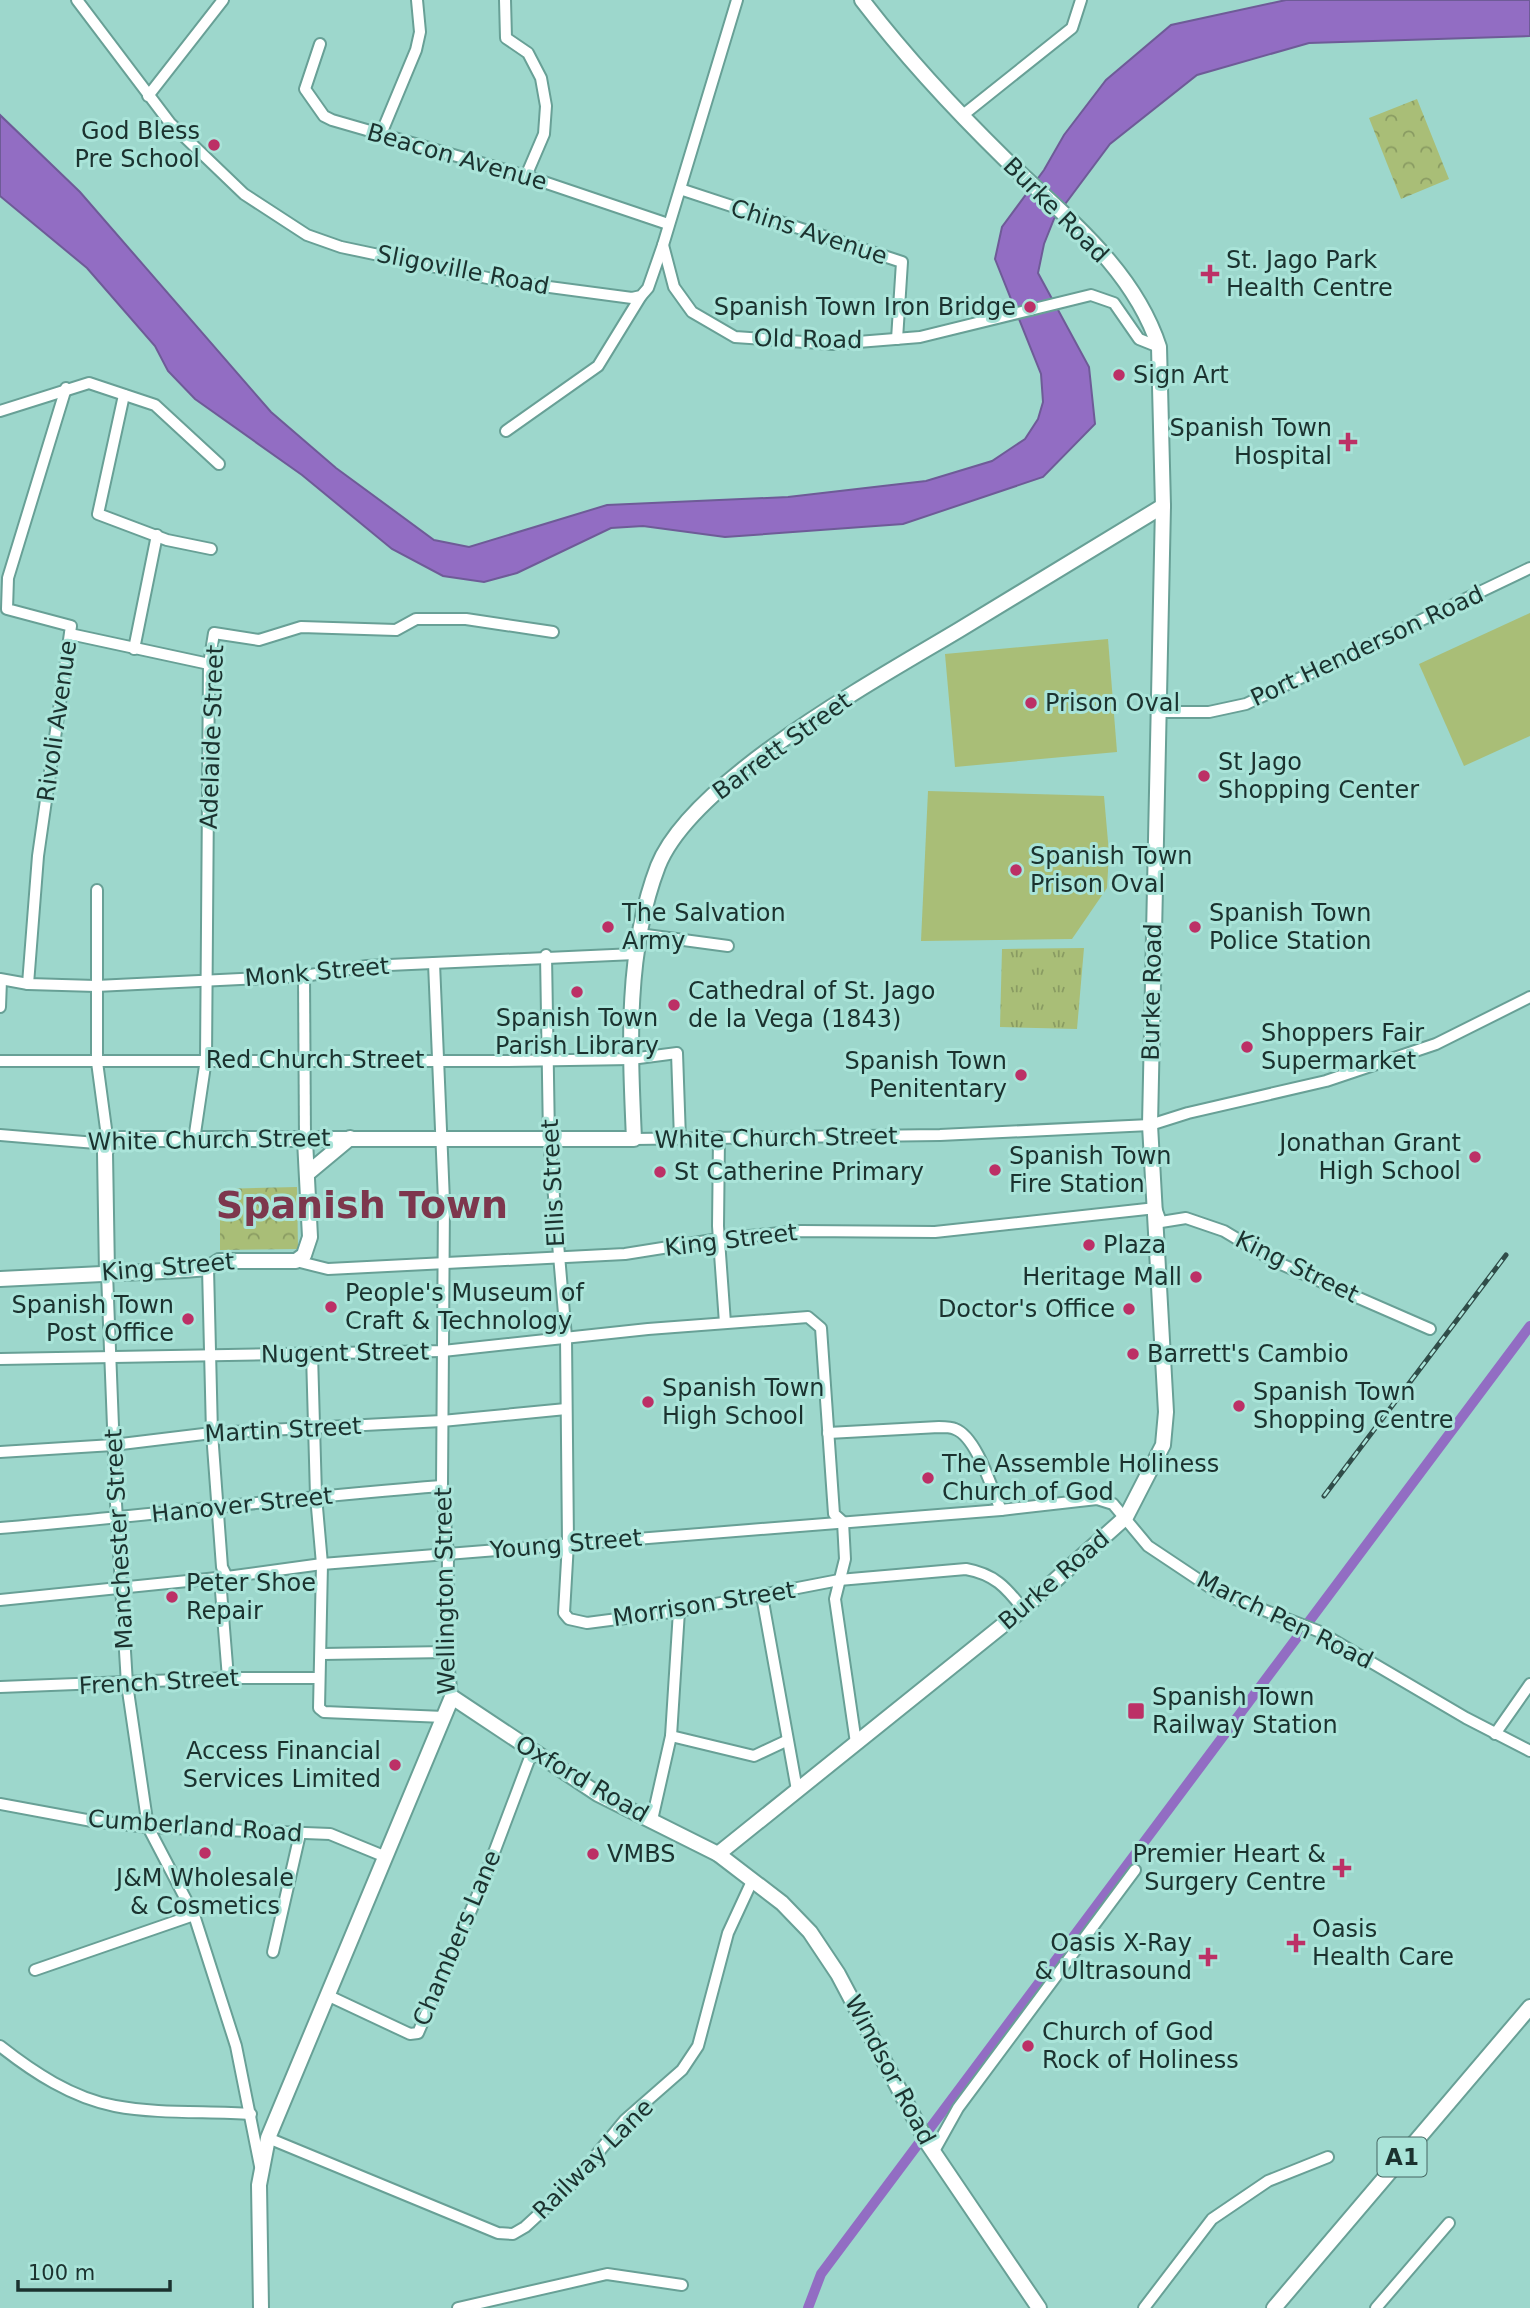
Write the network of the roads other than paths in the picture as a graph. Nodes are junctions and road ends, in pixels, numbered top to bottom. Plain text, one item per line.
1 (77, 0) edge
2 (223, 0) edge
3 (417, 0) edge
4 (505, 0) edge
5 (737, 0) edge
6 (862, 0) edge
7 (1081, 0) edge
8 (320, 44) dead end
9 (148, 96) junction
10 (963, 115) junction
11 (381, 134) junction
12 (526, 176) junction
13 (682, 190) junction
14 (668, 223) junction
15 (663, 245) junction
16 (641, 296) junction
17 (897, 339) junction
18 (1159, 347) junction
19 (66, 388) junction
20 (124, 395) junction
21 (0, 411) edge
22 (506, 431) dead end
23 (219, 464) dead end
24 (1163, 506) junction
25 (158, 535) junction
26 (211, 550) dead end
27 (1530, 569) edge
28 (553, 632) dead end
29 (70, 634) junction
30 (134, 649) junction
31 (209, 664) junction
32 (1158, 712) junction
33 (97, 890) dead end
34 (639, 934) junction
35 (727, 946) dead end
36 (635, 954) junction
37 (546, 956) junction
38 (434, 963) junction
39 (304, 976) junction
40 (1, 979) edge
41 (207, 981) junction
42 (28, 984) junction
43 (96, 986) junction
44 (1530, 997) edge
45 (0, 1007) edge
46 (206, 1059) junction
47 (548, 1059) junction
48 (631, 1059) junction
49 (304, 1060) junction
50 (0, 1061) edge
51 (438, 1061) junction
52 (97, 1062) junction
53 (1150, 1125) junction
54 (0, 1135) edge
55 (719, 1137) junction
56 (350, 1138) junction
57 (442, 1138) junction
58 (549, 1138) junction
59 (634, 1139) junction
60 (680, 1139) junction
61 (194, 1140) junction
62 (305, 1140) junction
63 (108, 1144) junction
64 (308, 1174) junction
65 (1156, 1208) junction
66 (719, 1239) junction
67 (558, 1256) junction
68 (296, 1261) junction
69 (444, 1264) junction
70 (208, 1268) junction
71 (107, 1273) junction
72 (0, 1279) edge
73 (725, 1323) junction
74 (1430, 1329) dead end
75 (566, 1337) junction
76 (443, 1351) junction
77 (312, 1354) junction
78 (210, 1355) junction
79 (112, 1358) junction
80 (0, 1359) edge
81 (566, 1409) junction
82 (442, 1421) junction
83 (313, 1430) junction
84 (212, 1433) junction
85 (828, 1433) junction
86 (113, 1445) junction
87 (0, 1452) edge
88 (442, 1486) junction
89 (316, 1496) junction
90 (216, 1508) junction
91 (1001, 1510) junction
92 (1126, 1517) junction
93 (117, 1518) junction
94 (843, 1522) junction
95 (0, 1528) edge
96 (568, 1543) junction
97 (448, 1555) junction
98 (323, 1564) junction
99 (227, 1577) junction
100 (839, 1580) junction
101 (123, 1588) junction
102 (762, 1596) junction
103 (0, 1600) edge
104 (1023, 1609) junction
105 (679, 1611) junction
106 (569, 1619) joint
107 (447, 1652) junction
108 (322, 1654) junction
109 (228, 1678) junction
110 (318, 1678) junction
111 (127, 1684) junction
112 (1530, 1684) edge
113 (0, 1687) edge
114 (452, 1697) junction
115 (444, 1717) junction
116 (1495, 1734) junction
117 (671, 1736) junction
118 (786, 1741) junction
119 (856, 1743) junction
120 (1530, 1751) edge
121 (532, 1752) junction
122 (797, 1790) junction
123 (0, 1804) edge
124 (652, 1820) junction
125 (148, 1827) junction
126 (300, 1834) junction
127 (718, 1854) junction
128 (386, 1857) junction
129 (1135, 1870) dead end
130 (752, 1879) junction
131 (194, 1915) junction
132 (273, 1952) dead end
133 (35, 1970) dead end
134 (329, 1996) junction
135 (1530, 2007) edge
136 (0, 2046) edge
137 (251, 2114) junction
138 (268, 2138) junction
139 (931, 2148) junction
140 (1328, 2157) dead end
141 (261, 2169) junction
142 (1449, 2223) dead end
143 (682, 2285) dead end
144 (261, 2308) edge
145 (458, 2308) edge
146 (1039, 2308) edge
147 (1144, 2308) edge
148 (1274, 2308) edge
149 (1377, 2308) edge

1 - 9 street, Sligoville Road
2 - 9 street
3 - 11 street
4 - 12 street
5 - 13 street
6 - 10 main road, Burke Road
7 - 10 street
8 - 11 street, Beacon Avenue
9 - 16 street, Sligoville Road
10 - 18 main road, Burke Road
11 - 12 street, Beacon Avenue
12 - 14 street, Beacon Avenue
13 - 14 street
13 - 17 street, Chins Avenue
14 - 15 street
15 - 16 street
15 - 17 street, Old Road
16 - 22 street
17 - 18 street, Old Road
18 - 24 main road, Burke Road
19 - 20 street
19 - 21 street
19 - 29 street, Rivoli Avenue
20 - 23 street
20 - 25 street
24 - 32 main road, Burke Road
24 - 34 main road, Barrett Street
25 - 26 street
25 - 30 street
27 - 32 street, Port Henderson Road
28 - 31 street, Adelaide Street
29 - 30 street
29 - 42 street, Rivoli Avenue
30 - 31 street
31 - 41 street, Adelaide Street
32 - 53 main road, Burke Road
33 - 43 street, Manchester Street
34 - 35 street
34 - 36 main road, Barrett Street
36 - 37 street, Monk Street
36 - 48 main road, Barrett Street
37 - 38 street, Monk Street
37 - 47 street, Ellis Street
38 - 39 street, Monk Street
38 - 51 street, Wellington Street
39 - 41 street, Monk Street
39 - 49 street
40 - 42 street, Monk Street
40 - 45 street
41 - 43 street, Monk Street
41 - 46 street, Adelaide Street
42 - 43 street, Monk Street
43 - 52 street, Manchester Street
44 - 53 street, White Church Street
46 - 49 street, Red Church Street
46 - 52 street, Red Church Street
46 - 61 street, Adelaide Street
47 - 48 street, Red Church Street
47 - 51 street, Red Church Street
47 - 58 street, Ellis Street
48 - 59 main road, Barrett Street
48 - 60 street, Red Church Street
49 - 51 street, Red Church Street
49 - 62 street
50 - 52 street, Red Church Street
51 - 57 street, Wellington Street
52 - 63 street, Manchester Street
53 - 55 street, White Church Street
53 - 65 main road, Burke Road
54 - 63 street, White Church Street
55 - 60 street, White Church Street
55 - 66 street
56 - 57 main road, White Church Street
56 - 62 main road, White Church Street
56 - 64 main road
57 - 58 main road, White Church Street
57 - 69 street, Wellington Street
58 - 59 main road, White Church Street
58 - 67 street, Ellis Street
59 - 60 street, White Church Street
61 - 62 main road, White Church Street
61 - 63 main road, White Church Street
62 - 64 main road
63 - 71 main road, Manchester Street
64 - 68 main road
65 - 66 street, King Street
65 - 74 street, King Street
65 - 92 main road, Burke Road
66 - 67 street, King Street
66 - 73 street
67 - 69 street, King Street
67 - 75 street, Ellis Street
68 - 69 street, King Street
68 - 70 main road, King Street
69 - 76 street, Wellington Street
70 - 71 main road, King Street
70 - 78 street
71 - 72 main road, King Street
71 - 79 street, Manchester Street
73 - 75 street, Nugent Street
73 - 85 street, Nugent Street
75 - 76 street, Nugent Street
75 - 81 street, Ellis Street
76 - 77 street, Nugent Street
76 - 82 street, Wellington Street
77 - 78 street, Nugent Street
77 - 83 street
78 - 79 street, Nugent Street
78 - 84 street
79 - 80 street, Nugent Street
79 - 86 street, Manchester Street
81 - 82 street, Martin Street
81 - 96 street, Ellis Street
82 - 83 street, Martin Street
82 - 88 street, Wellington Street
83 - 84 street, Martin Street
83 - 89 street
84 - 86 street, Martin Street
84 - 90 street
85 - 91 street
85 - 94 street, Nugent Street
86 - 87 street, Martin Street
86 - 93 street, Manchester Street
88 - 89 street, Hanover Street
88 - 97 street, Wellington Street
89 - 90 street, Hanover Street
89 - 98 street
90 - 93 street, Hanover Street
90 - 99 street
91 - 92 street, Young Street
91 - 94 street, Young Street
92 - 104 main road, Burke Road
92 - 116 street, March Pen Road
93 - 95 street, Hanover Street
93 - 101 street, Manchester Street
94 - 96 street, Young Street
94 - 100 street
96 - 97 street, Young Street
96 - 106 street, Ellis Street
97 - 98 street, Young Street
97 - 107 street, Wellington Street
98 - 99 street, Young Street
98 - 108 street
99 - 101 street, Young Street
99 - 109 street
100 - 102 street, Morrison Street
100 - 104 street, Morrison Street
100 - 119 street
101 - 103 street, Young Street
101 - 111 street, Manchester Street
102 - 105 street, Morrison Street
102 - 118 street
104 - 119 main road, Burke Road
105 - 106 street, Morrison Street
105 - 117 street
107 - 108 street
107 - 114 street, Wellington Street
108 - 110 street
109 - 110 street, French Street
109 - 111 street, French Street
110 - 115 street
111 - 113 street, French Street
111 - 125 street, Manchester Street
112 - 116 street
114 - 115 main road, Wellington Street
114 - 121 main road, Oxford Road
115 - 128 main road, Wellington Street
116 - 120 street, March Pen Road
117 - 118 street
117 - 124 street
118 - 122 street
119 - 122 main road, Burke Road
121 - 124 main road, Oxford Road
121 - 134 street, Chambers Lane
122 - 127 main road, Burke Road
123 - 125 street, Cumberland Road
124 - 127 main road, Oxford Road
125 - 126 street, Cumberland Road
125 - 131 street, Manchester Street
126 - 128 street, Cumberland Road
126 - 132 street
127 - 130 main road, Windsor Road
128 - 134 main road, Wellington Street
129 - 139 street
130 - 138 street, Railway Lane
130 - 139 main road, Windsor Road
131 - 133 street
131 - 137 street, Manchester Street
134 - 138 main road, Wellington Street
135 - 148 main road, A1
136 - 137 street
137 - 141 street, Manchester Street
138 - 141 main road, Wellington Street
139 - 146 main road, Windsor Road
140 - 147 street
141 - 144 main road, Wellington Street
142 - 149 street
143 - 145 street

